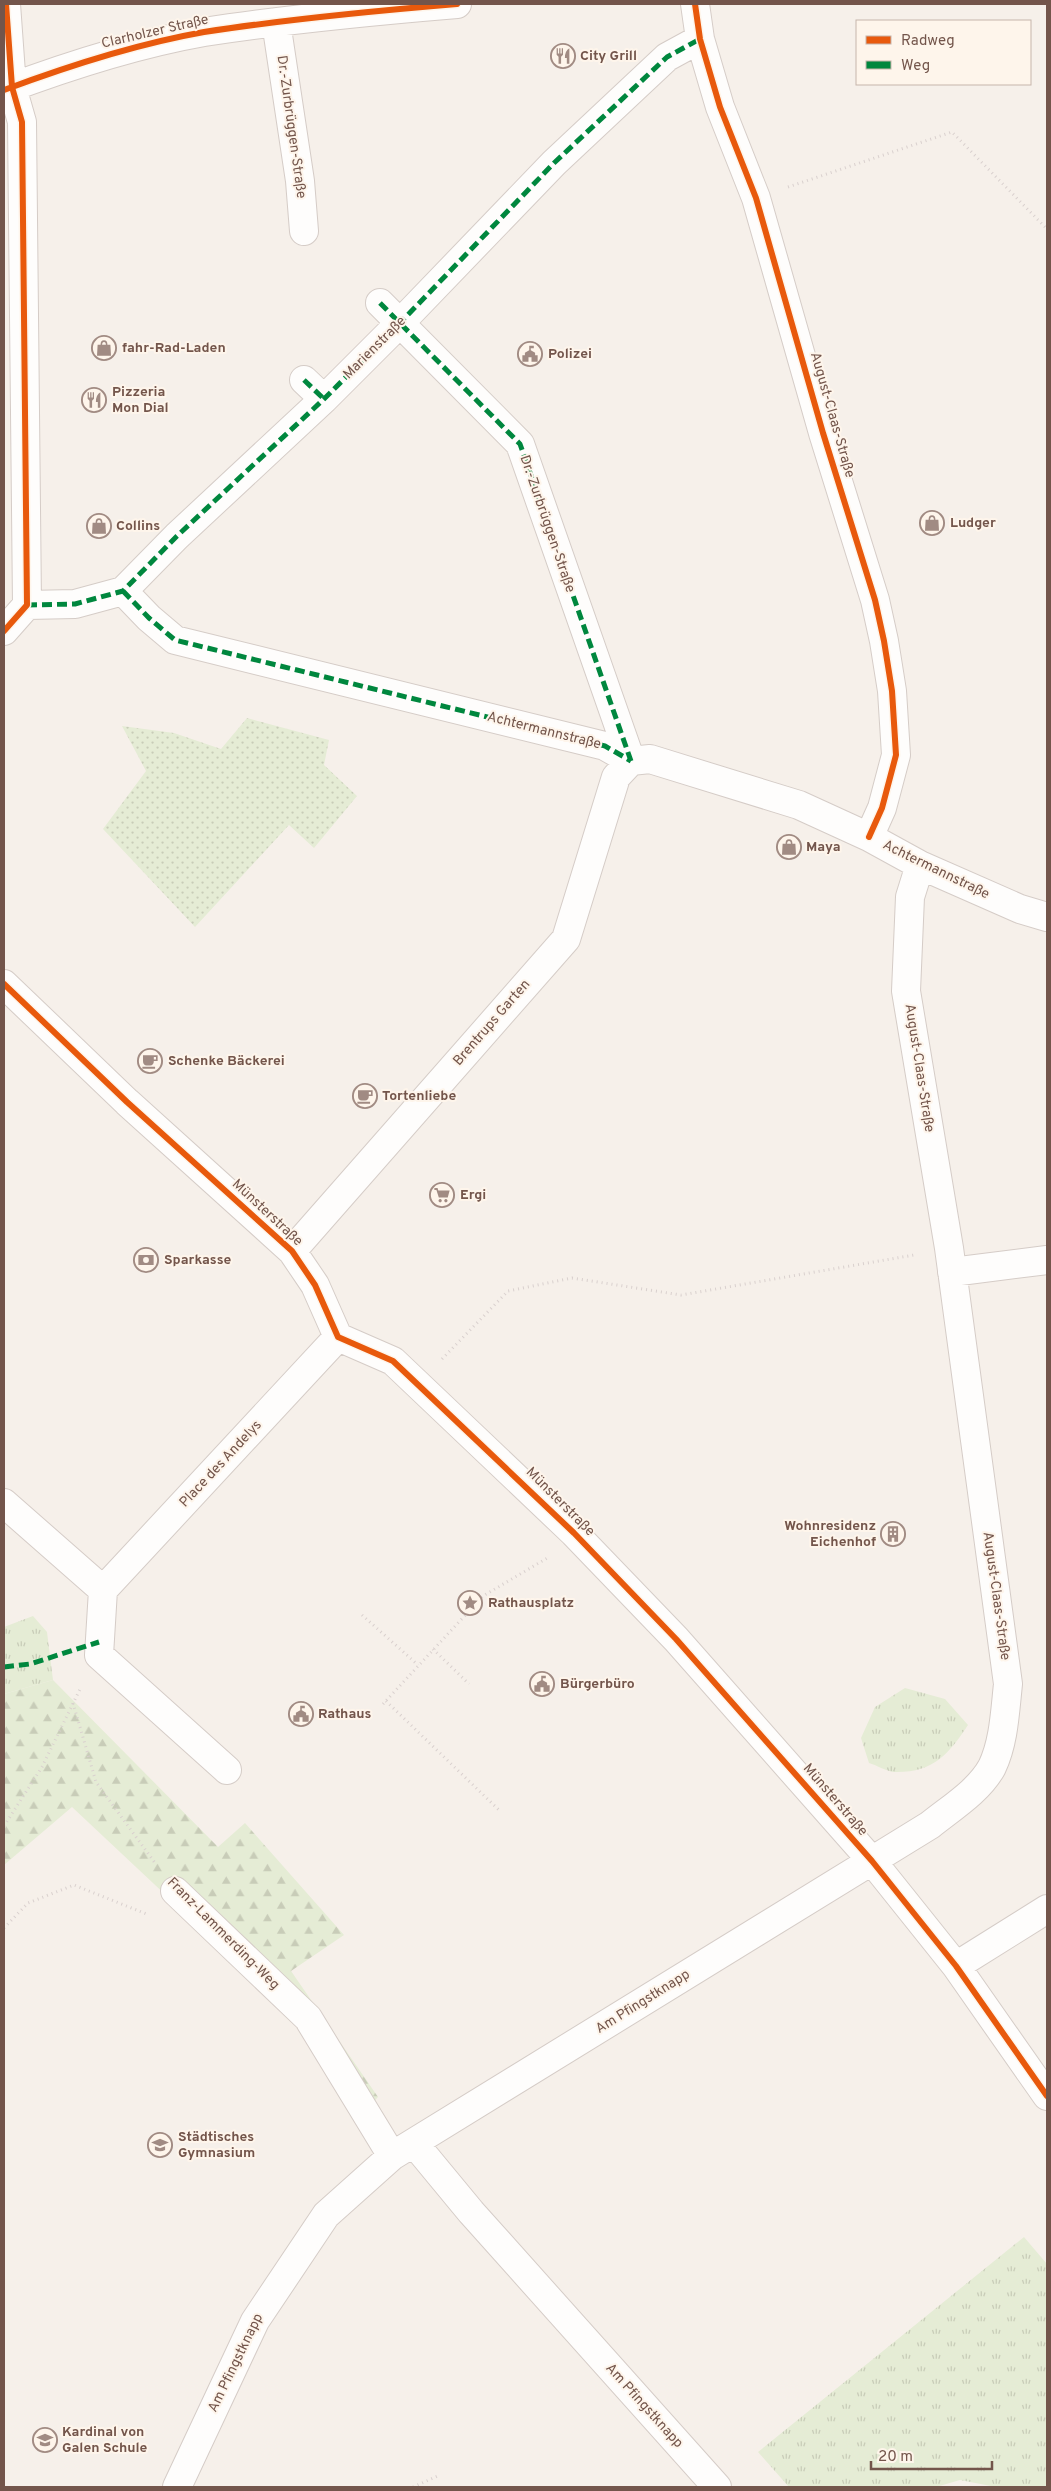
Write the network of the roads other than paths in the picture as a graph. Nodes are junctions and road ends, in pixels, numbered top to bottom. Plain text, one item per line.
1 (6, 4) edge
2 (457, 4) edge
3 (695, 4) edge
4 (276, 22) junction
5 (700, 39) junction
6 (8, 89) edge
7 (304, 231) dead end
8 (380, 303) dead end
9 (400, 323) junction
10 (304, 380) dead end
11 (324, 399) junction
12 (123, 591) junction
13 (27, 605) junction
14 (4, 631) edge
15 (630, 761) junction
16 (869, 837) junction
17 (920, 865) junction
18 (1047, 917) edge
19 (4, 984) edge
20 (292, 1251) junction
21 (950, 1260) junction
22 (1047, 1260) edge
23 (338, 1337) junction
24 (4, 1503) edge
25 (103, 1590) junction
26 (227, 1770) dead end
27 (872, 1861) junction
28 (175, 1891) road end
29 (1047, 1909) edge
30 (956, 1966) junction
31 (1047, 2096) edge
32 (403, 2149) junction
33 (177, 2487) edge
34 (717, 2487) edge

1 - 6 street
2 - 4 street, Clarholzer Straße
3 - 5 street, August-Claas-Straße
4 - 6 street, Clarholzer Straße
4 - 7 street, Dr.-Zurbrüggen-Straße
5 - 9 street, Marienstraße
5 - 16 street, August-Claas-Straße
6 - 13 street
8 - 9 street, Dr.-Zurbrüggen-Straße
9 - 11 street, Marienstraße
9 - 15 street, Dr.-Zurbrüggen-Straße
10 - 11 street
11 - 12 street, Marienstraße
12 - 13 street
12 - 15 street, Achtermannstraße
13 - 14 street
15 - 16 street, Achtermannstraße
15 - 20 street, Brentrups Garten
16 - 17 street, Achtermannstraße
17 - 18 street, Achtermannstraße
17 - 21 street, August-Claas-Straße
19 - 20 street, Münsterstraße
20 - 23 street, Münsterstraße
21 - 22 street
21 - 27 street, August-Claas-Straße
23 - 25 street, Place des Andelys
23 - 27 street, Münsterstraße
24 - 25 street
25 - 26 street
27 - 30 street, Münsterstraße
27 - 32 street, Am Pfingstknapp
28 - 32 street, Franz-Lammerding-Weg
29 - 30 street
30 - 31 street, Münsterstraße
32 - 33 street, Am Pfingstknapp
32 - 34 street, Am Pfingstknapp

